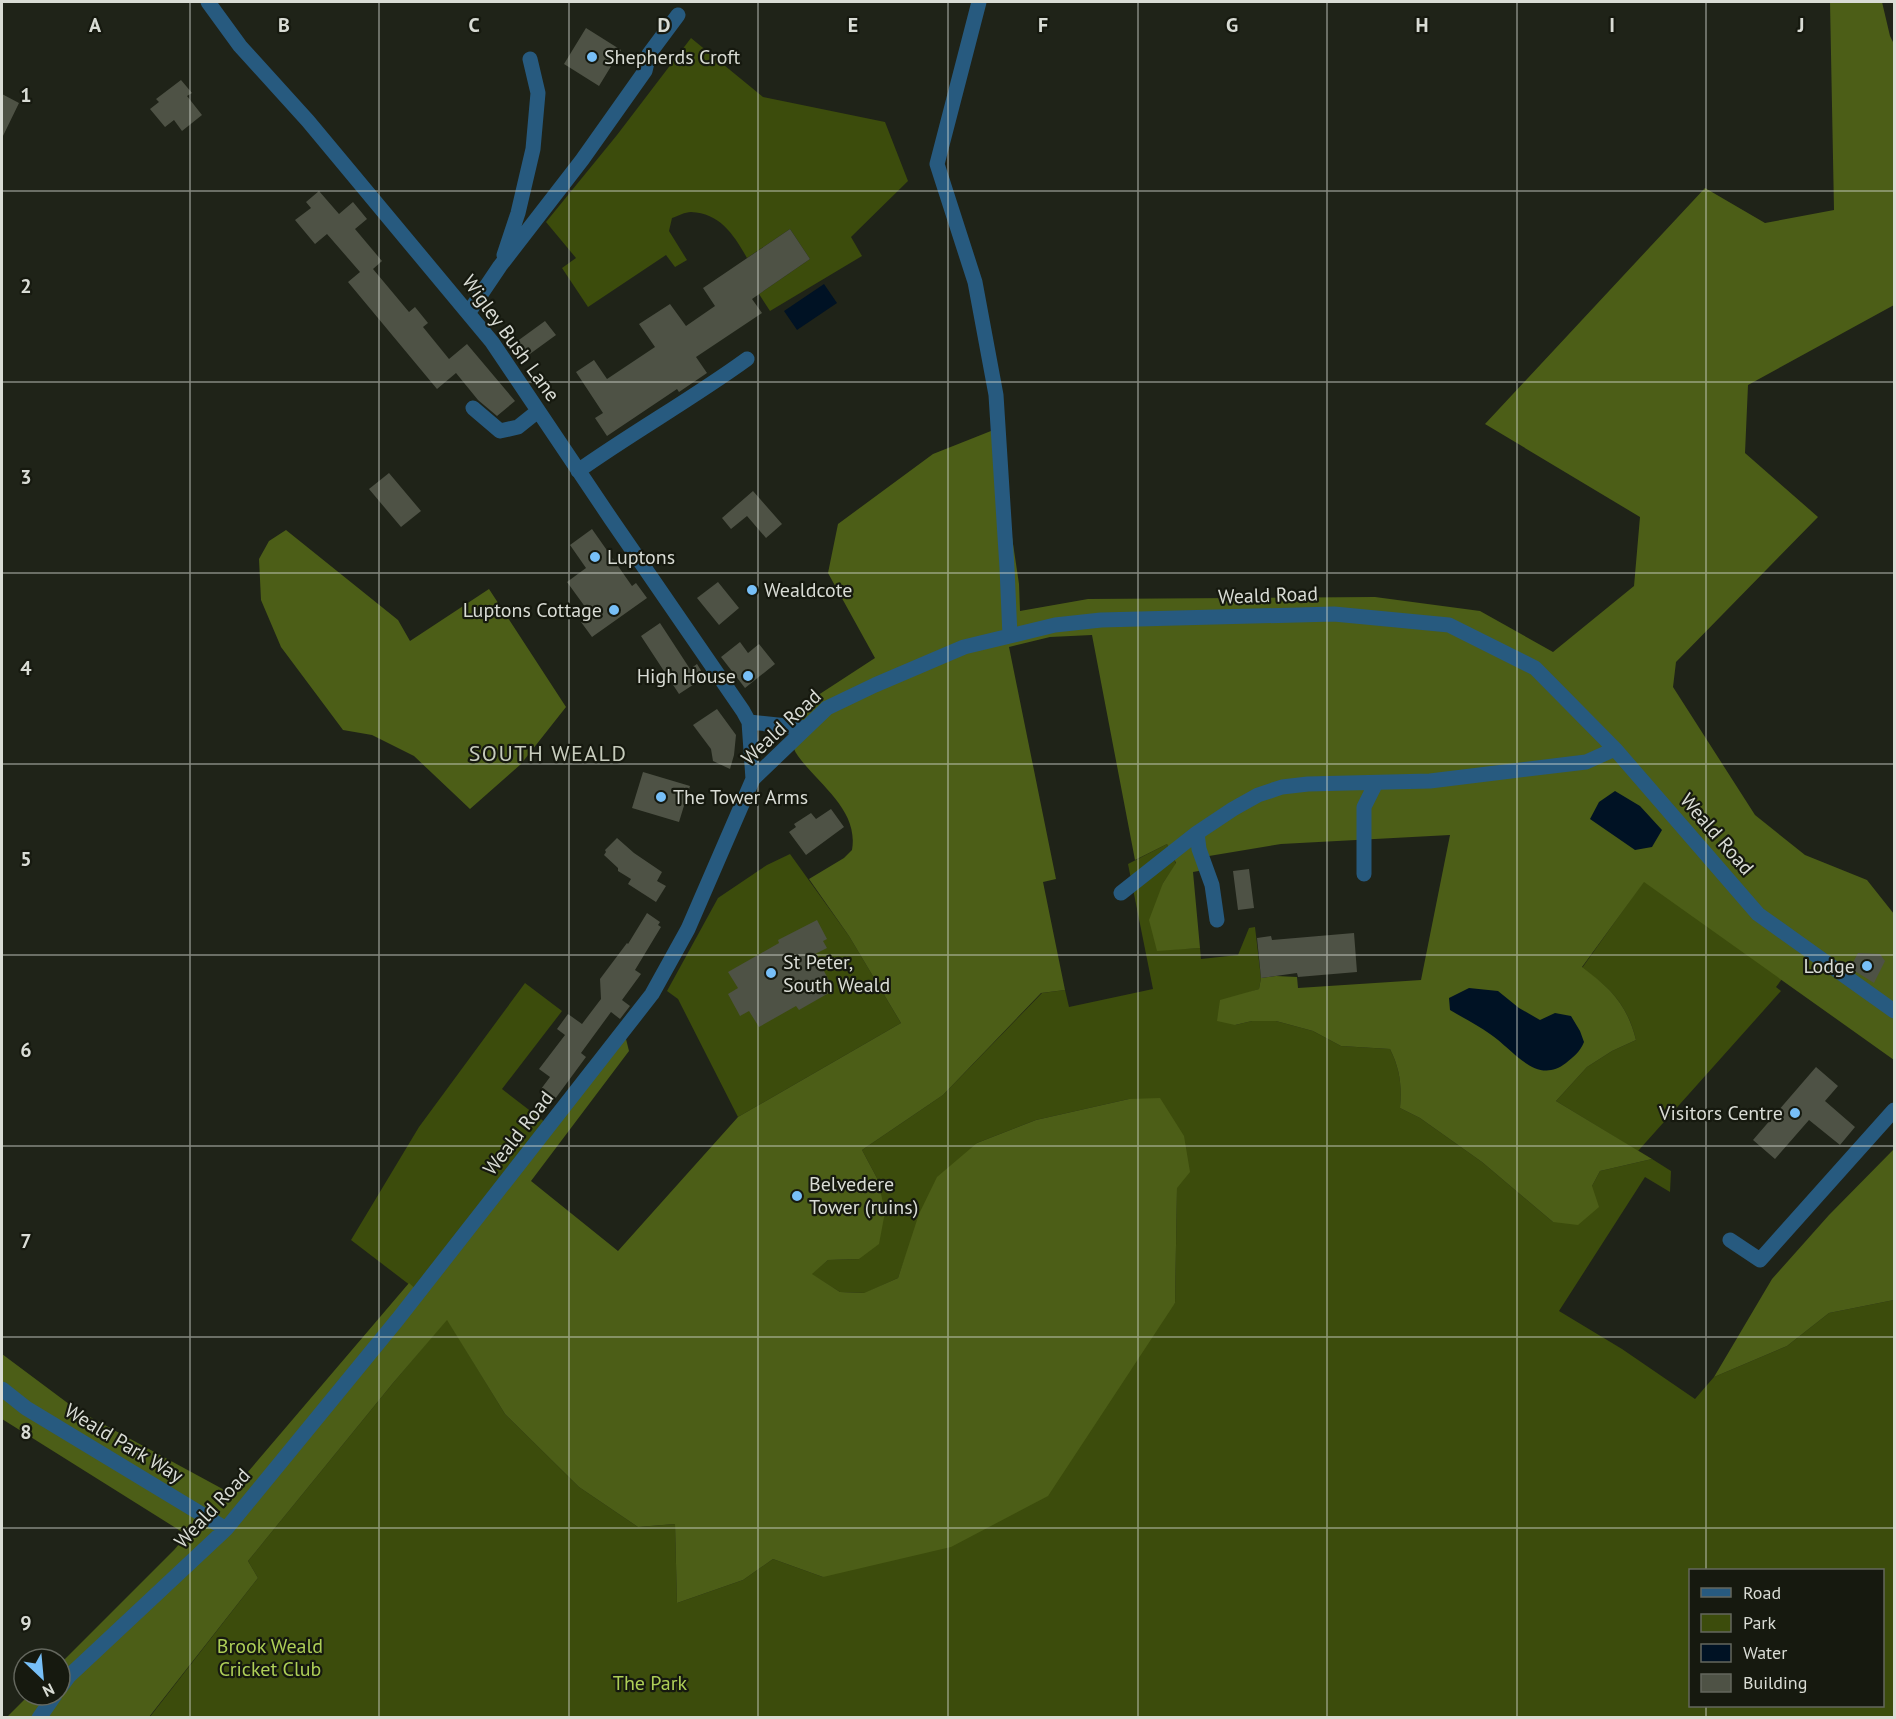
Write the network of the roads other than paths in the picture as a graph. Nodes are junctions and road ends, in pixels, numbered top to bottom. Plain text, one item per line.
1 (208, 2) edge
2 (979, 2) edge
3 (678, 15) dead end
4 (530, 59) dead end
5 (500, 266) junction
6 (469, 312) junction
7 (747, 359) dead end
8 (473, 408) dead end
9 (538, 411) junction
10 (578, 471) junction
11 (1010, 636) junction
12 (749, 722) junction
13 (806, 728) junction
14 (1615, 749) junction
15 (753, 778) junction
16 (1376, 783) junction
17 (1197, 833) junction
18 (1364, 874) dead end
19 (1121, 892) dead end
20 (1217, 920) dead end
21 (1894, 1011) edge
22 (1894, 1110) edge
23 (1730, 1240) dead end
24 (2, 1389) edge
25 (226, 1530) junction
26 (72, 1673) edge

1 - 6 street, Wigley Bush Lane
2 - 11 street
3 - 5 street
4 - 5 street
5 - 6 street
6 - 9 street, Wigley Bush Lane
7 - 10 street
8 - 9 street
9 - 10 street, Wigley Bush Lane
10 - 12 street, Wigley Bush Lane
11 - 13 street, Weald Road
11 - 14 street, Weald Road
12 - 13 street
12 - 15 street, Wigley Bush Lane
13 - 15 street, Weald Road
14 - 16 street
14 - 21 street, Weald Road
15 - 25 street, Weald Road
16 - 17 street
16 - 18 street
17 - 19 street
17 - 20 street
22 - 23 street
24 - 25 street, Weald Park Way
25 - 26 street, Weald Road

